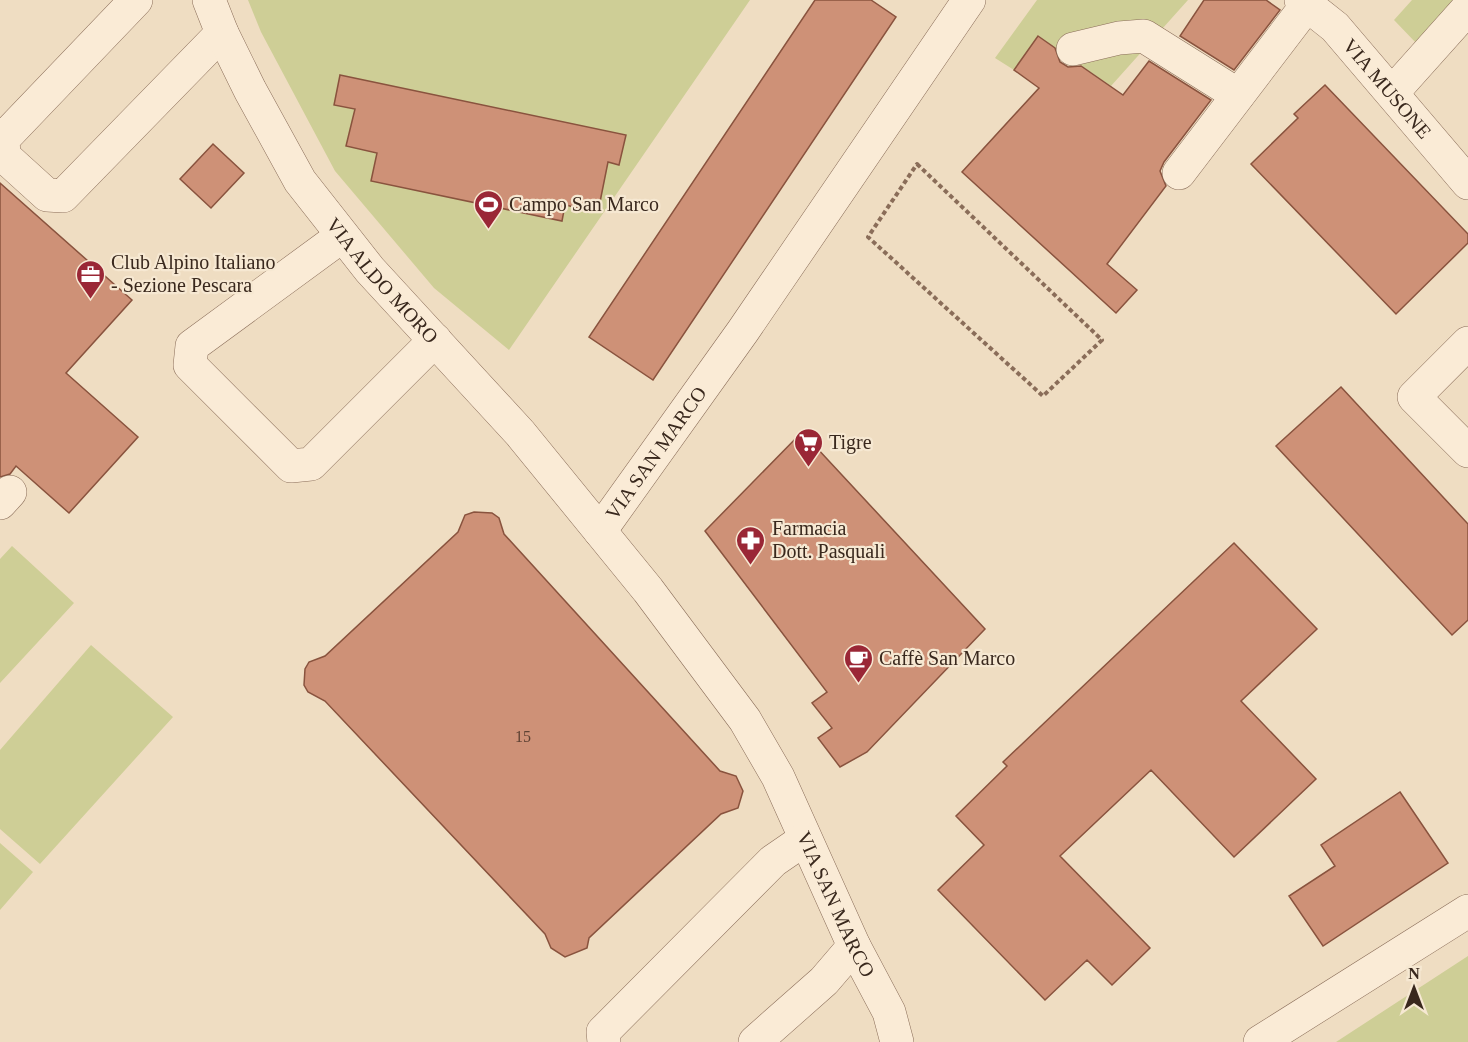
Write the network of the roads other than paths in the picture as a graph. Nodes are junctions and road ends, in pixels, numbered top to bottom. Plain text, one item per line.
1 (136, 0) edge
2 (209, 0) edge
3 (969, 0) edge
4 (1313, 4) edge
5 (1468, 8) edge
6 (222, 33) junction
7 (1073, 49) dead end
8 (1392, 93) junction
9 (1238, 95) junction
10 (1179, 173) dead end
11 (1468, 183) edge
12 (342, 236) junction
13 (435, 340) junction
14 (1468, 343) edge
15 (1468, 451) edge
16 (600, 531) junction
17 (805, 839) junction
18 (1468, 910) edge
19 (854, 946) junction
20 (893, 1027) edge
21 (604, 1042) edge
22 (755, 1042) edge
23 (920, 1042) edge
24 (1260, 1042) edge

1 - 6 street
2 - 6 street, VIA ALDO MORO
3 - 16 street, VIA SAN MARCO
4 - 8 street, VIA MUSONE
4 - 9 street
5 - 8 street
6 - 12 street, VIA ALDO MORO
7 - 9 street
8 - 11 street, VIA MUSONE
9 - 10 street
12 - 13 street, VIA ALDO MORO
12 - 13 street
13 - 16 street, VIA ALDO MORO
14 - 15 street
16 - 17 street, VIA SAN MARCO
17 - 19 street, VIA SAN MARCO
17 - 21 street
18 - 24 street
19 - 20 street, VIA SAN MARCO
19 - 22 street
20 - 23 street, VIA SAN MARCO

